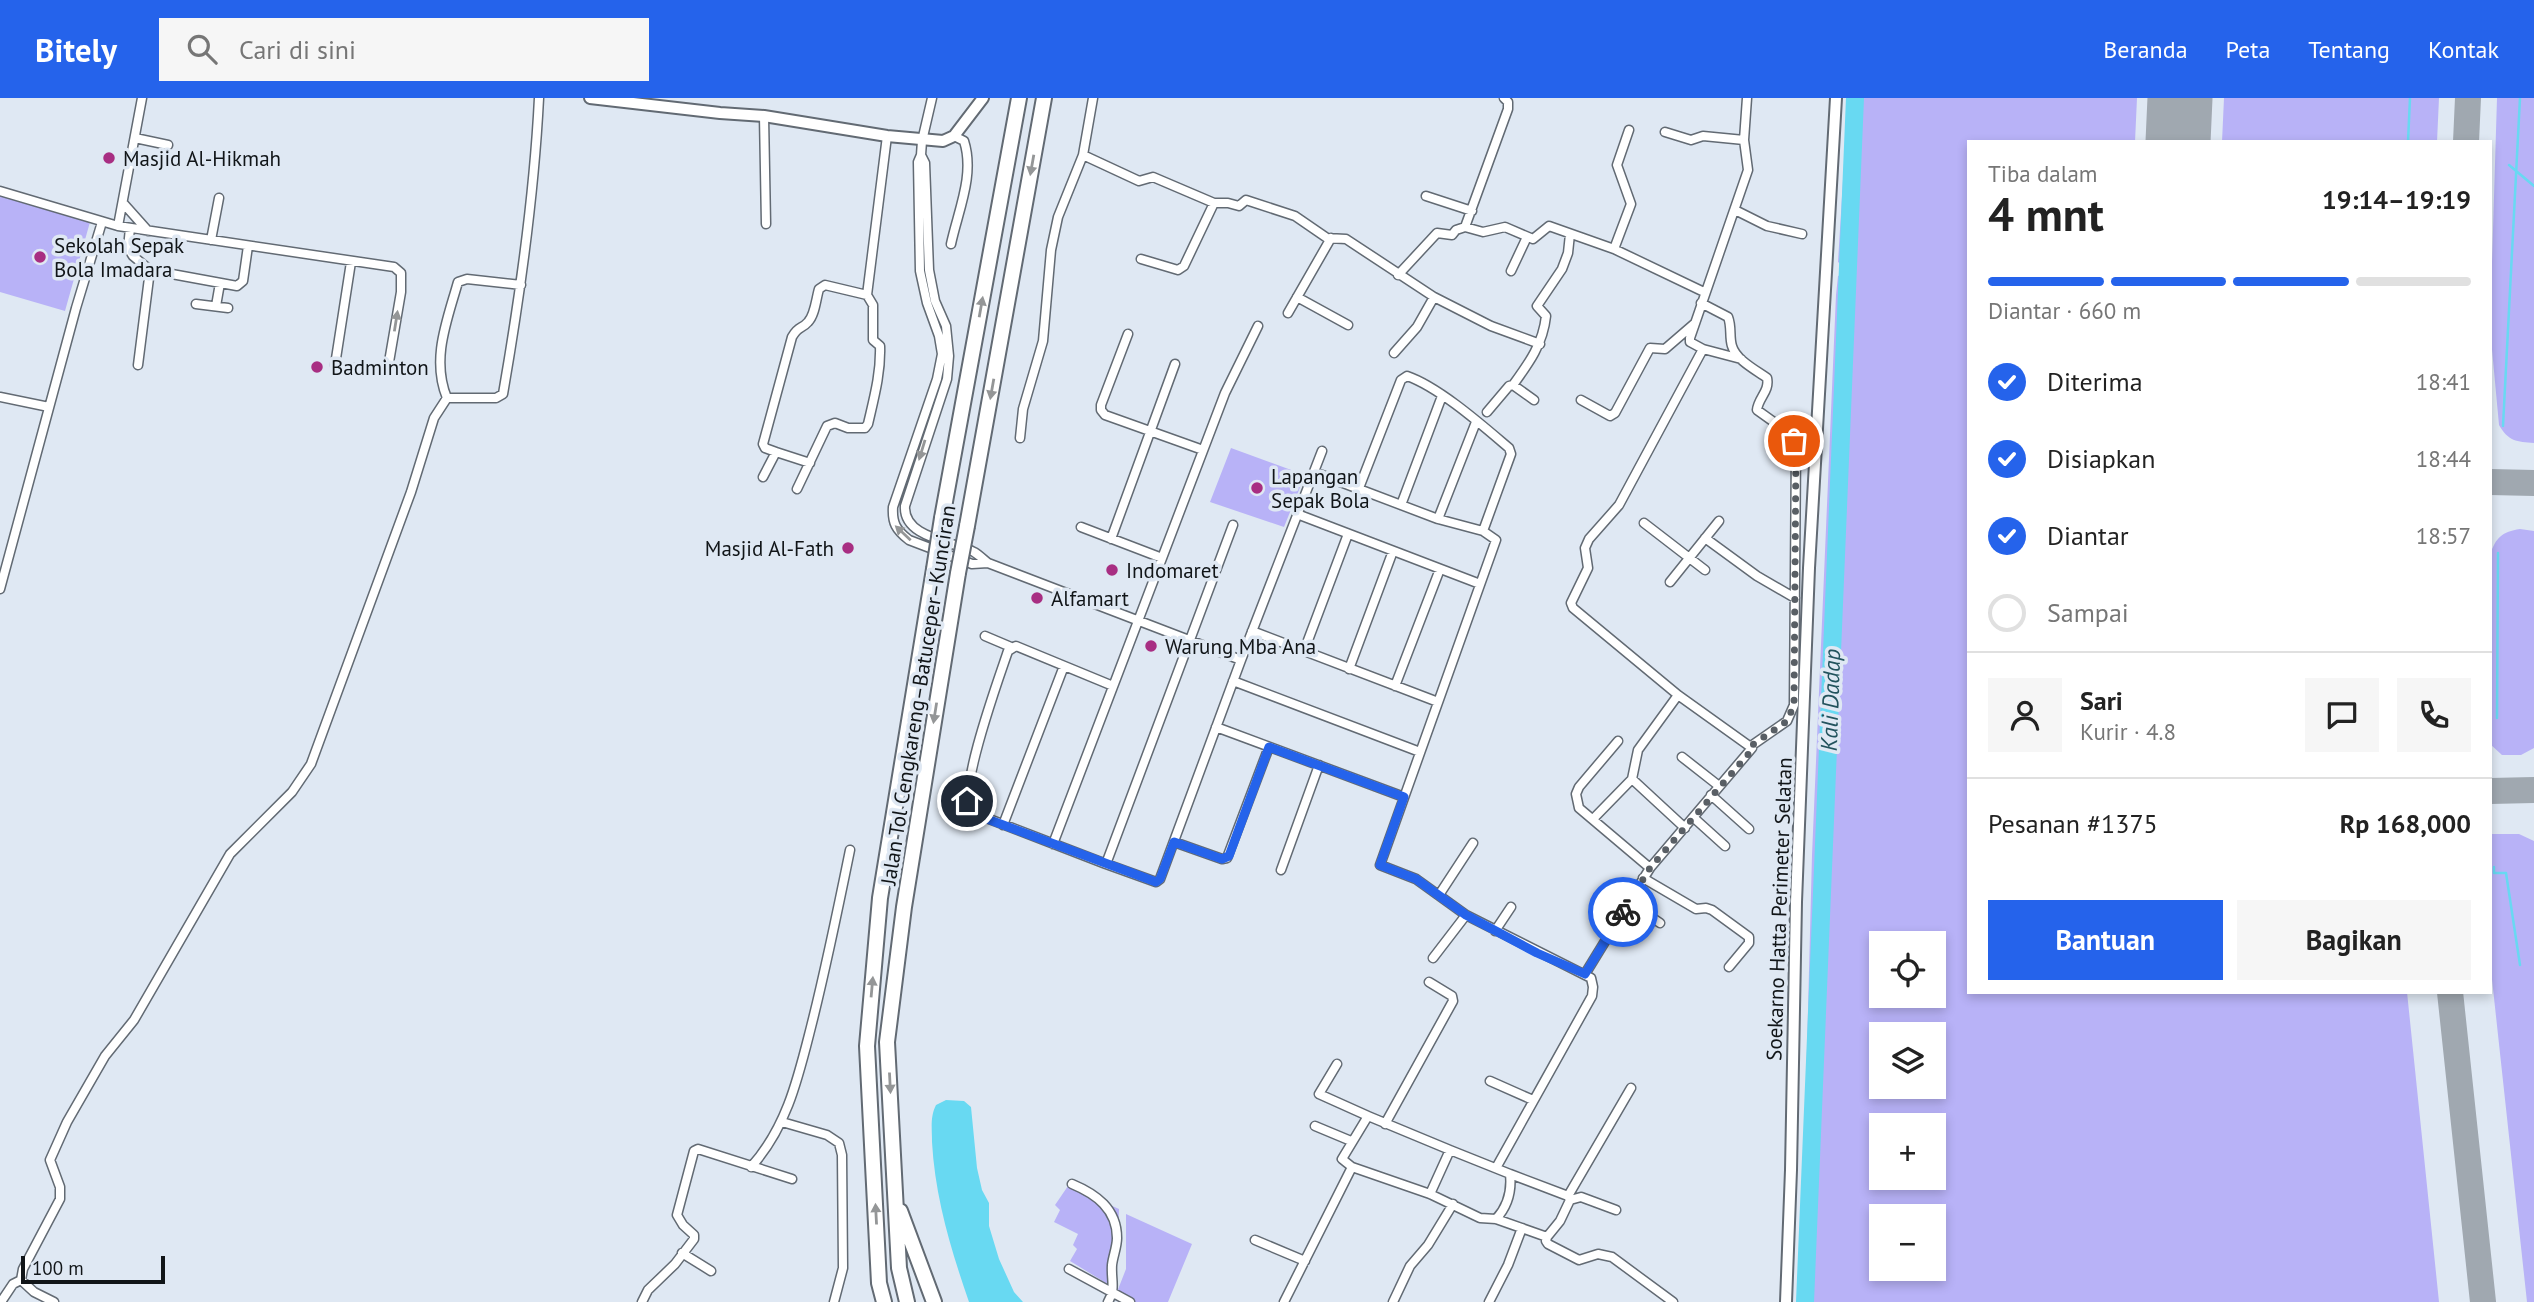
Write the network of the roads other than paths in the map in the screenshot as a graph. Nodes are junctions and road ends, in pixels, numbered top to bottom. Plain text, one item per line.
1 (142, 98) edge
2 (539, 98) edge
3 (590, 98) edge
4 (595, 98) edge
5 (932, 98) edge
6 (982, 98) edge
7 (1019, 98) edge
8 (1044, 98) edge
9 (1094, 98) edge
10 (1504, 98) edge
11 (1747, 98) edge
12 (1836, 98) edge
13 (764, 116) junction
14 (1629, 130) dead end
15 (1665, 132) dead end
16 (887, 136) junction
17 (954, 136) junction
18 (135, 138) junction
19 (1744, 140) junction
20 (922, 141) junction
21 (168, 145) dead end
22 (921, 155) junction
23 (1083, 155) junction
24 (0, 191) edge
25 (1426, 196) dead end
26 (219, 198) dead end
27 (123, 203) junction
28 (1214, 203) junction
29 (1735, 210) junction
30 (1472, 211) junction
31 (102, 222) junction
32 (766, 224) dead end
33 (118, 226) junction
34 (1465, 227) junction
35 (130, 228) junction
36 (148, 231) junction
37 (1570, 234) junction
38 (1802, 234) dead end
39 (1527, 237) junction
40 (1331, 238) junction
41 (211, 240) junction
42 (950, 244) dead end
43 (248, 246) junction
44 (1614, 249) junction
45 (1141, 259) dead end
46 (351, 262) junction
47 (150, 270) junction
48 (1511, 271) dead end
49 (1398, 275) junction
50 (220, 283) junction
51 (521, 285) junction
52 (1704, 292) junction
53 (867, 295) junction
54 (1297, 297) junction
55 (1434, 297) junction
56 (1700, 303) junction
57 (196, 304) dead end
58 (216, 306) junction
59 (228, 308) dead end
60 (1288, 313) dead end
61 (1694, 324) junction
62 (1348, 325) dead end
63 (1258, 326) dead end
64 (1128, 334) dead end
65 (1539, 344) junction
66 (1703, 349) junction
67 (1394, 354) dead end
68 (1741, 359) junction
69 (1175, 364) dead end
70 (138, 365) dead end
71 (1513, 385) junction
72 (1442, 396) junction
73 (0, 397) edge
74 (447, 398) junction
75 (1534, 400) dead end
76 (1581, 400) dead end
77 (49, 407) junction
78 (1487, 412) dead end
79 (1476, 422) junction
80 (1150, 432) junction
81 (1020, 438) dead end
82 (1203, 450) junction
83 (1322, 451) dead end
84 (776, 452) junction
85 (810, 463) junction
86 (1314, 472) junction
87 (763, 477) dead end
88 (1359, 488) junction
89 (797, 489) dead end
90 (1401, 505) junction
91 (1297, 514) junction
92 (1438, 519) junction
93 (1719, 520) dead end
94 (1644, 523) dead end
95 (1233, 525) dead end
96 (1081, 527) dead end
97 (1483, 531) junction
98 (1348, 534) junction
99 (1706, 538) junction
100 (1111, 539) junction
101 (1393, 551) junction
102 (1162, 558) junction
103 (1689, 558) junction
104 (988, 563) junction
105 (4, 565) edge
106 (1440, 569) junction
107 (1705, 570) dead end
108 (1670, 582) dead end
109 (1480, 584) junction
110 (0, 589) edge
111 (1795, 598) junction
112 (1138, 620) junction
113 (1252, 632) junction
114 (985, 636) dead end
115 (1189, 640) junction
116 (1011, 647) junction
117 (1304, 651) junction
118 (1241, 660) junction
119 (1064, 666) junction
120 (1349, 669) junction
121 (1233, 681) junction
122 (1113, 685) junction
123 (1395, 686) junction
124 (1678, 695) junction
125 (1438, 702) junction
126 (1216, 727) junction
127 (1618, 740) dead end
128 (1751, 746) junction
129 (1269, 747) junction
130 (1420, 752) junction
131 (1682, 757) dead end
132 (1319, 765) junction
133 (1632, 779) junction
134 (1719, 786) junction
135 (1711, 795) junction
136 (1404, 797) junction
137 (1694, 818) junction
138 (1593, 819) junction
139 (1003, 825) junction
140 (1685, 828) junction
141 (1749, 830) dead end
142 (1174, 842) junction
143 (1472, 842) dead end
144 (1053, 844) junction
145 (1725, 846) dead end
146 (850, 850) dead end
147 (1106, 864) junction
148 (1650, 868) junction
149 (1281, 870) dead end
150 (1643, 878) junction
151 (1439, 895) junction
152 (1629, 902) junction
153 (1511, 907) dead end
154 (1466, 915) junction
155 (1660, 923) dead end
156 (1495, 931) junction
157 (1433, 958) dead end
158 (1729, 967) dead end
159 (1585, 974) junction
160 (1429, 982) dead end
161 (1336, 1064) dead end
162 (1490, 1081) dead end
163 (1631, 1088) dead end
164 (1533, 1100) junction
165 (1368, 1116) junction
166 (782, 1122) junction
167 (1385, 1124) junction
168 (1315, 1126) dead end
169 (1351, 1141) junction
170 (1450, 1150) junction
171 (751, 1167) junction
172 (1352, 1167) junction
173 (1496, 1168) junction
174 (1510, 1174) junction
175 (792, 1179) dead end
176 (1072, 1184) dead end
177 (1430, 1194) junction
178 (1569, 1198) junction
179 (895, 1200) junction
180 (1453, 1204) junction
181 (1616, 1210) dead end
182 (1496, 1219) junction
183 (1522, 1228) junction
184 (1547, 1237) junction
185 (1255, 1240) dead end
186 (681, 1253) junction
187 (1304, 1261) junction
188 (1069, 1269) dead end
189 (712, 1271) dead end
190 (21, 1280) junction
191 (879, 1283) junction
192 (1114, 1292) junction
193 (1, 1302) edge
194 (54, 1302) edge
195 (642, 1302) edge
196 (834, 1302) edge
197 (876, 1302) edge
198 (884, 1302) edge
199 (907, 1302) edge
200 (934, 1302) edge
201 (1108, 1302) edge
202 (1129, 1302) edge
203 (1284, 1302) edge
204 (1393, 1302) edge
205 (1489, 1302) edge
206 (1673, 1302) edge
207 (1786, 1302) edge

1 - 18 street
2 - 51 street
3 - 4 main road
4 - 13 main road
5 - 20 street
6 - 17 main road
191 -> 7 highway, Jalan Tol Cengkareng–Batuceper–Kunciran, bridge
8 -> 179 highway, Jalan Tol Cengkareng–Batuceper–Kunciran, bridge
9 - 23 street
10 - 30 street
11 - 19 street
12 - 207 main road, Soekarno Hatta Perimeter Selatan
13 - 16 main road
13 - 32 street
14 - 44 street
15 - 19 street
16 - 20 main road
16 - 53 street
17 - 20 main road
17 - 42 street
18 - 21 street
18 - 27 street
19 - 29 street
20 - 22 street
22 -> 104 street
104 -> 22 street
23 - 28 street
23 - 81 street
24 - 31 street
25 - 30 street
26 - 41 street
27 - 33 street
27 - 36 street
28 - 40 street
28 - 45 street
29 - 38 street
29 - 52 street
30 - 34 street
31 - 33 street
31 - 77 street
33 - 35 street
34 - 39 street
34 - 49 street
35 - 36 street
35 - 47 street
36 - 41 street
37 - 39 street
37 - 44 street
37 - 65 street
39 - 48 street
40 - 49 street
40 - 54 street
41 - 43 street
43 - 46 street
43 - 50 street
44 - 52 street
46 -> 46 street
47 - 50 street
47 - 70 street
49 - 55 street
50 - 58 street
51 - 74 street
51 - 74 street
52 - 56 street
53 - 84 street
53 - 85 street
54 - 60 street
54 - 62 street
55 - 65 street
55 - 67 street
56 - 61 street
56 - 68 street
57 - 58 street
58 - 59 street
61 - 66 street
61 - 76 street
63 - 82 street
64 - 80 street
65 - 71 street
66 - 68 street
66 - 124 street
68 - 111 street
69 - 80 street
71 - 75 street
71 - 78 street
72 - 79 street
72 - 88 street
72 - 90 street
73 - 77 street
74 - 190 street
77 - 105 street
79 - 92 street
79 - 97 street
80 - 82 street
80 - 100 street
82 - 102 street
83 - 86 street
84 - 85 street
84 - 87 street
85 - 89 street
86 - 88 street
86 - 91 street
88 - 90 street
90 - 92 street
91 - 98 street
91 - 113 street
92 - 97 street
93 - 99 street
94 - 103 street
95 - 115 street
96 - 100 street
97 - 109 street
98 - 101 street
98 - 117 street
99 - 103 street
99 - 111 street
100 - 102 street
101 - 106 street
101 - 120 street
102 - 112 street
103 - 107 street
103 - 108 street
104 - 112 street
105 - 110 street
106 - 109 street
106 - 123 street
109 - 125 street
111 - 128 street
112 - 115 street
112 - 122 street
113 - 117 street
113 - 118 street
114 - 116 street
115 - 118 street
115 - 147 street
116 - 119 street
116 - 139 street
117 - 120 street
118 - 121 street
119 - 122 street
119 - 139 street
120 - 123 street
121 - 126 street
121 - 130 street
122 - 144 street
123 - 125 street
124 - 128 street
124 - 133 street
125 - 130 street
126 - 129 street
126 - 142 street
127 - 138 street
128 - 134 street
129 - 132 street
129 - 142 street
130 - 136 street
131 - 134 street
132 - 136 street
132 - 149 street
133 - 138 street
133 - 140 street
134 - 135 street
135 - 137 street
135 - 141 street
136 - 151 street
137 - 140 street
137 - 145 street
138 - 148 street
139 - 144 street
140 - 148 street
142 - 147 street
143 - 151 street
144 - 147 street
146 - 166 street
148 - 150 street
150 - 152 street
150 - 158 street
151 - 154 street
152 - 155 street
152 - 159 street
153 - 156 street
154 - 156 street
154 - 157 street
156 - 159 street
159 - 164 street
160 - 167 street
161 - 165 street
162 - 164 street
163 - 178 street
164 - 173 street
165 - 167 street
165 - 169 street
166 - 171 street
166 - 196 street
167 - 170 street
168 - 169 street
169 - 172 street
170 - 173 street
170 - 177 street
171 - 175 street
171 - 186 street
172 - 177 street
172 - 187 street
173 - 174 street
174 - 178 street
174 - 182 street
176 - 192 street
177 - 180 street
178 - 181 street
178 - 184 street
179 - 199 highway, Jalan Tol Cengkareng–Batuceper–Kunciran
179 - 200 highway
180 - 182 street
180 - 204 street
182 - 183 street
183 - 184 street
183 - 205 street
184 - 206 street
185 - 187 street
186 - 189 street
186 - 195 street
187 - 203 street
188 - 192 street
190 - 193 street
190 - 194 street
191 - 197 highway
191 - 198 highway, Jalan Tol Cengkareng–Batuceper–Kunciran
192 - 201 street
192 - 202 street

